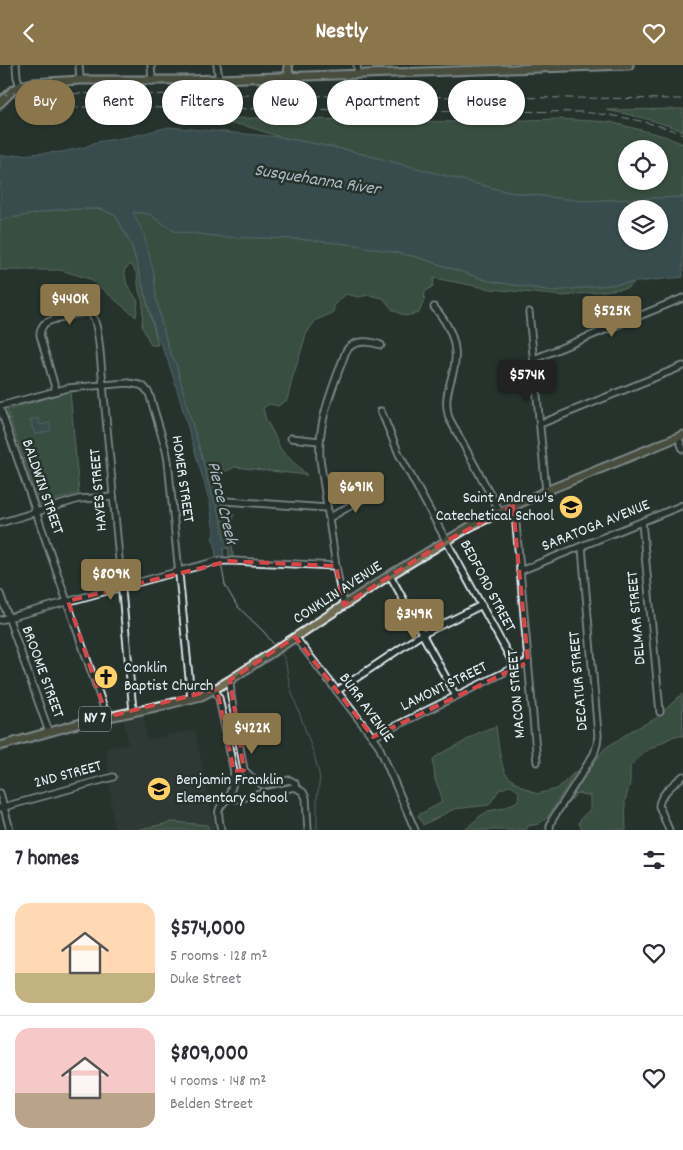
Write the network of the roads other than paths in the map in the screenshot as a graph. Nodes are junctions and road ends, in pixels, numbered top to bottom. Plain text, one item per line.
1 (16, 65) edge
2 (79, 65) edge
3 (151, 65) edge
4 (217, 65) edge
5 (288, 65) edge
6 (357, 65) edge
7 (629, 65) edge
8 (586, 66) edge
9 (425, 68) edge
10 (358, 73) junction
11 (289, 76) junction
12 (218, 79) junction
13 (18, 80) edge
14 (75, 80) edge
15 (80, 80) junction
16 (85, 80) edge
17 (152, 80) edge
18 (152, 81) edge
19 (15, 89) edge
20 (0, 103) edge
21 (683, 298) edge
22 (434, 307) dead end
23 (529, 312) dead end
24 (381, 345) dead end
25 (534, 359) junction
26 (683, 366) edge
27 (103, 385) junction
28 (56, 391) junction
29 (0, 407) edge
30 (381, 411) dead end
31 (540, 424) junction
32 (680, 436) edge
33 (291, 438) dead end
34 (319, 441) junction
35 (683, 449) edge
36 (546, 491) junction
37 (374, 492) dead end
38 (113, 497) junction
39 (225, 501) dead end
40 (513, 505) junction
41 (683, 505) edge
42 (327, 508) junction
43 (37, 512) junction
44 (500, 512) junction
45 (329, 517) junction
46 (642, 522) junction
47 (0, 523) edge
48 (446, 541) junction
49 (582, 547) junction
50 (336, 566) junction
51 (520, 571) junction
52 (179, 572) junction
53 (390, 575) junction
54 (121, 587) junction
55 (0, 594) edge
56 (68, 601) junction
57 (344, 605) junction
58 (482, 605) junction
59 (8, 618) junction
60 (0, 620) edge
61 (422, 635) junction
62 (294, 637) junction
63 (528, 662) junction
64 (515, 667) junction
65 (230, 680) junction
66 (215, 689) junction
67 (337, 691) junction
68 (456, 696) junction
69 (191, 698) junction
70 (133, 711) junction
71 (660, 712) dead end
72 (108, 717) junction
73 (49, 732) junction
74 (373, 737) junction
75 (0, 746) edge
76 (537, 761) dead end
77 (244, 771) junction
78 (234, 772) junction
79 (683, 776) edge
80 (114, 777) dead end
81 (263, 785) junction
82 (295, 787) junction
83 (0, 793) edge
84 (262, 795) junction
85 (230, 797) junction
86 (2, 807) edge
87 (10, 830) edge
88 (221, 830) edge
89 (308, 830) edge
90 (415, 830) edge
91 (550, 830) edge
92 (669, 830) edge

1 - 13 street
2 - 15 street
3 - 17 street
4 - 12 street
5 - 11 main road
6 - 10 street
7 - 8 main road
8 - 9 main road
9 - 10 main road
10 - 11 main road
11 - 12 main road
12 - 18 main road
14 - 15 main road
15 - 16 main road
19 - 20 main road
21 - 25 street
22 - 44 street
23 - 25 street
24 - 34 street
25 - 31 street
26 - 31 street
27 - 28 street
27 - 28 street, HAYES STREET
27 - 38 street, HAYES STREET
27 - 52 street, HOMER STREET
28 - 29 street
29 - 43 street, BALDWIN STREET
30 - 48 street, BEDFORD STREET
31 - 36 street
32 - 35 street
32 - 36 main road, CONKLIN AVENUE / NY 7
33 - 34 street
34 - 42 street
36 - 40 main road, CONKLIN AVENUE / NY 7
37 - 45 street
38 - 43 street
38 - 54 street, HAYES STREET
39 - 42 street
40 - 44 main road, CONKLIN AVENUE / NY 7
40 - 51 street, MACON STREET
41 - 46 street, SARATOGA AVENUE
42 - 45 street
43 - 47 street
43 - 56 street, BALDWIN STREET
44 - 48 main road, CONKLIN AVENUE / NY 7
45 - 50 street
46 - 49 street, SARATOGA AVENUE
46 - 71 street, DELMAR STREET
48 - 53 main road, CONKLIN AVENUE / NY 7
48 - 58 street, BEDFORD STREET
49 - 51 street, SARATOGA AVENUE
49 - 91 street, DECATUR STREET
50 - 52 street
50 - 57 street
51 - 63 street, MACON STREET
52 - 54 street
52 - 69 street, HOMER STREET
53 - 57 main road, CONKLIN AVENUE / NY 7
53 - 61 street
54 - 56 street
54 - 70 street, HAYES STREET
55 - 59 street, BROOME STREET
56 - 59 street
56 - 72 street, BALDWIN STREET
57 - 62 main road, CONKLIN AVENUE / NY 7
58 - 61 street
58 - 64 street, BEDFORD STREET
59 - 60 street
59 - 73 street, BROOME STREET
61 - 67 street
61 - 68 street
62 - 65 main road, CONKLIN AVENUE / NY 7
62 - 67 street, BURR AVENUE
63 - 64 street, LAMONT STREET
63 - 76 street, MACON STREET
64 - 68 street, LAMONT STREET
65 - 66 main road, CONKLIN AVENUE / NY 7
65 - 77 street
66 - 69 main road, CONKLIN AVENUE / NY 7
66 - 78 street
67 - 74 street, BURR AVENUE
68 - 74 street, LAMONT STREET
69 - 70 main road, CONKLIN AVENUE / NY 7
70 - 72 main road, CONKLIN AVENUE / NY 7
72 - 73 main road, CONKLIN AVENUE / NY 7
73 - 75 main road, CONKLIN AVENUE / NY 7
74 - 90 street, BURR AVENUE
77 - 78 street
77 - 81 street
78 - 85 street
79 - 92 street
80 - 86 street, 2ND STREET
81 - 82 street
81 - 84 street
82 - 84 street
82 - 89 street
83 - 86 street
84 - 85 street
85 - 88 street
86 - 87 street

